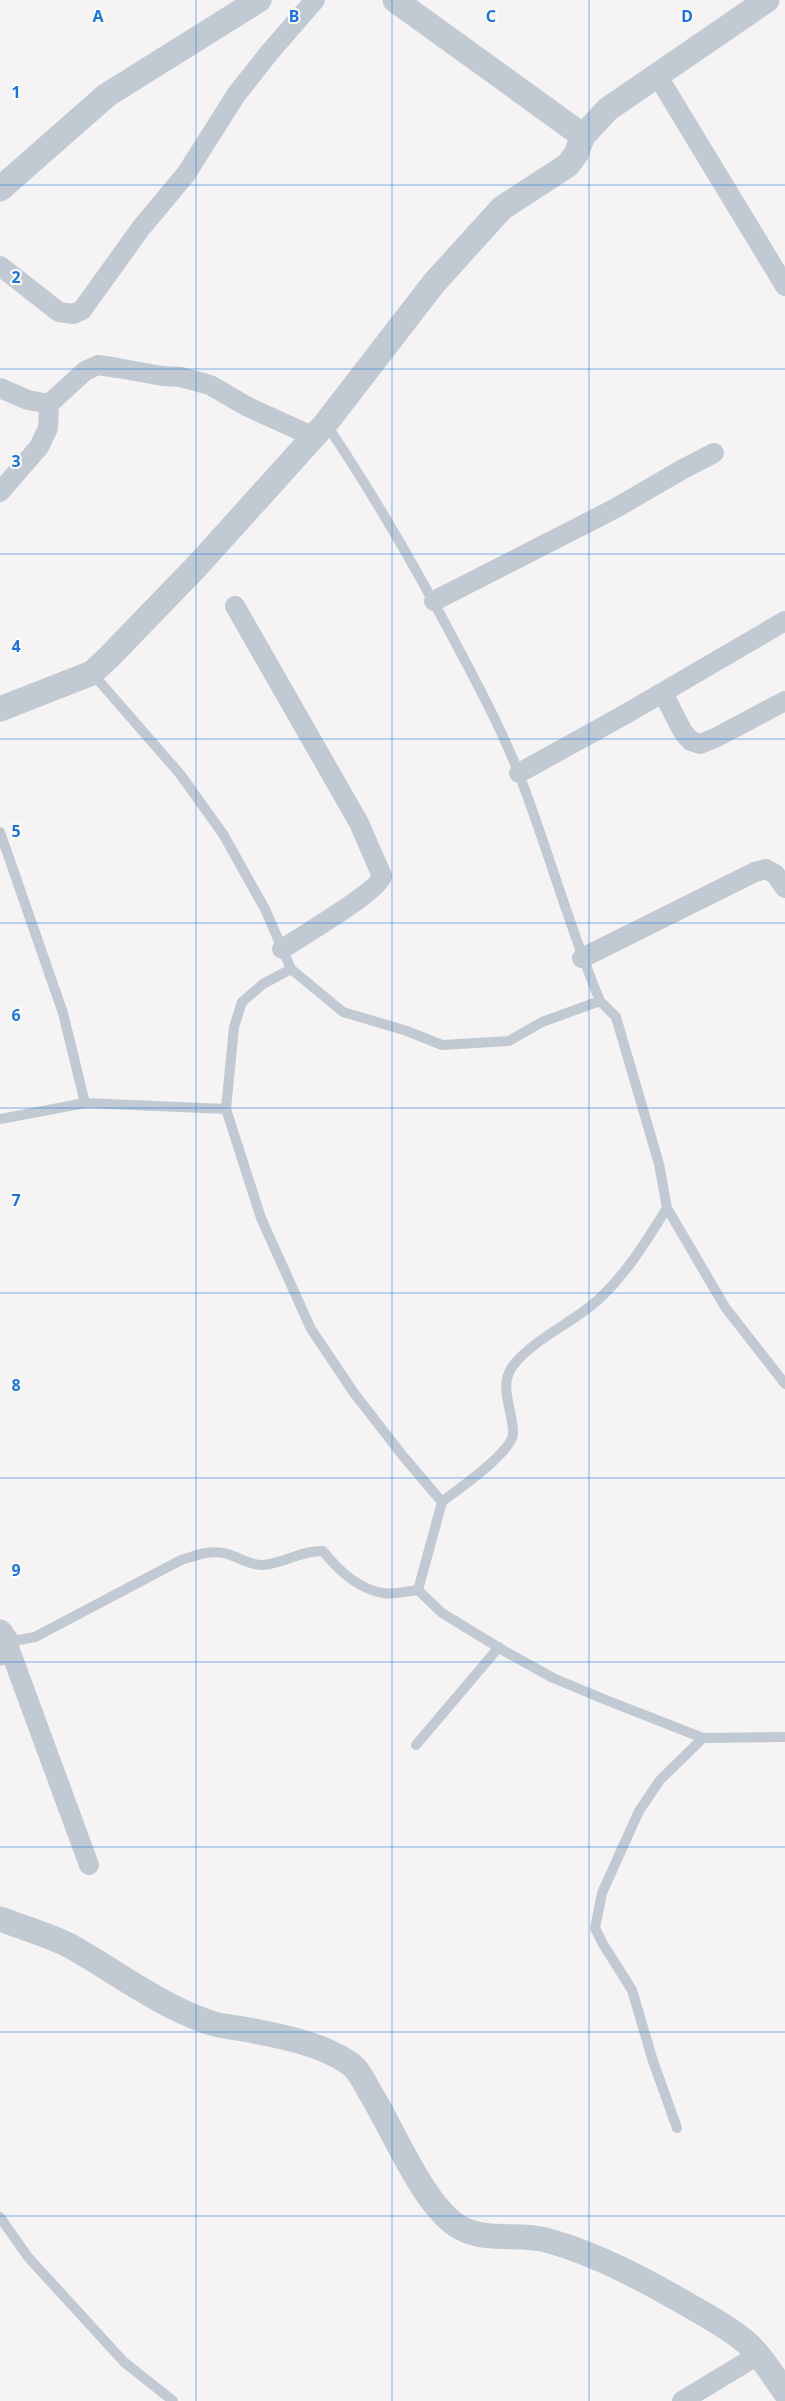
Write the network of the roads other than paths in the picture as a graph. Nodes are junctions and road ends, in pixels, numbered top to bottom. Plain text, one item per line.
1 (259, 0) edge
2 (315, 0) edge
3 (395, 0) edge
4 (767, 0) edge
5 (657, 75) junction
6 (583, 136) junction
7 (0, 189) edge
8 (0, 266) edge
9 (785, 286) edge
10 (0, 388) edge
11 (49, 404) junction
12 (319, 429) junction
13 (714, 454) dead end
14 (0, 492) edge
15 (434, 602) junction
16 (235, 606) dead end
17 (785, 621) edge
18 (92, 673) junction
19 (663, 692) junction
20 (785, 701) edge
21 (0, 709) edge
22 (519, 773) junction
23 (0, 832) edge
24 (785, 888) edge
25 (282, 949) junction
26 (582, 958) junction
27 (291, 969) junction
28 (600, 1001) junction
29 (85, 1102) junction
30 (226, 1109) junction
31 (0, 1119) edge
32 (667, 1208) junction
33 (785, 1384) edge
34 (442, 1502) junction
35 (418, 1590) junction
36 (2, 1642) edge
37 (499, 1647) junction
38 (785, 1737) edge
39 (703, 1738) junction
40 (416, 1745) dead end
41 (88, 1865) dead end
42 (0, 1919) edge
43 (677, 2128) dead end
44 (0, 2217) edge
45 (758, 2355) junction
46 (785, 2392) edge
47 (173, 2401) edge
48 (682, 2401) edge

1 - 7 street
2 - 8 street
3 - 6 street
4 - 5 street
5 - 6 street
5 - 9 street
6 - 12 street
10 - 11 street
11 - 12 street
11 - 14 street
12 - 15 lane
12 - 18 street
13 - 15 street
15 - 22 lane
16 - 25 street
17 - 19 street
18 - 21 street
18 - 25 lane
19 - 20 street
19 - 22 street
22 - 26 lane
23 - 29 lane
24 - 26 street
25 - 27 lane
26 - 28 lane
27 - 28 lane
27 - 30 lane
28 - 32 lane
29 - 30 lane
29 - 31 lane
30 - 34 lane
32 - 33 lane
32 - 34 lane
34 - 35 lane
35 - 36 lane
35 - 37 lane
36 - 41 street
37 - 39 lane
37 - 40 lane
38 - 39 lane
39 - 43 lane
42 - 45 street
44 - 47 lane
45 - 46 street
45 - 48 street

